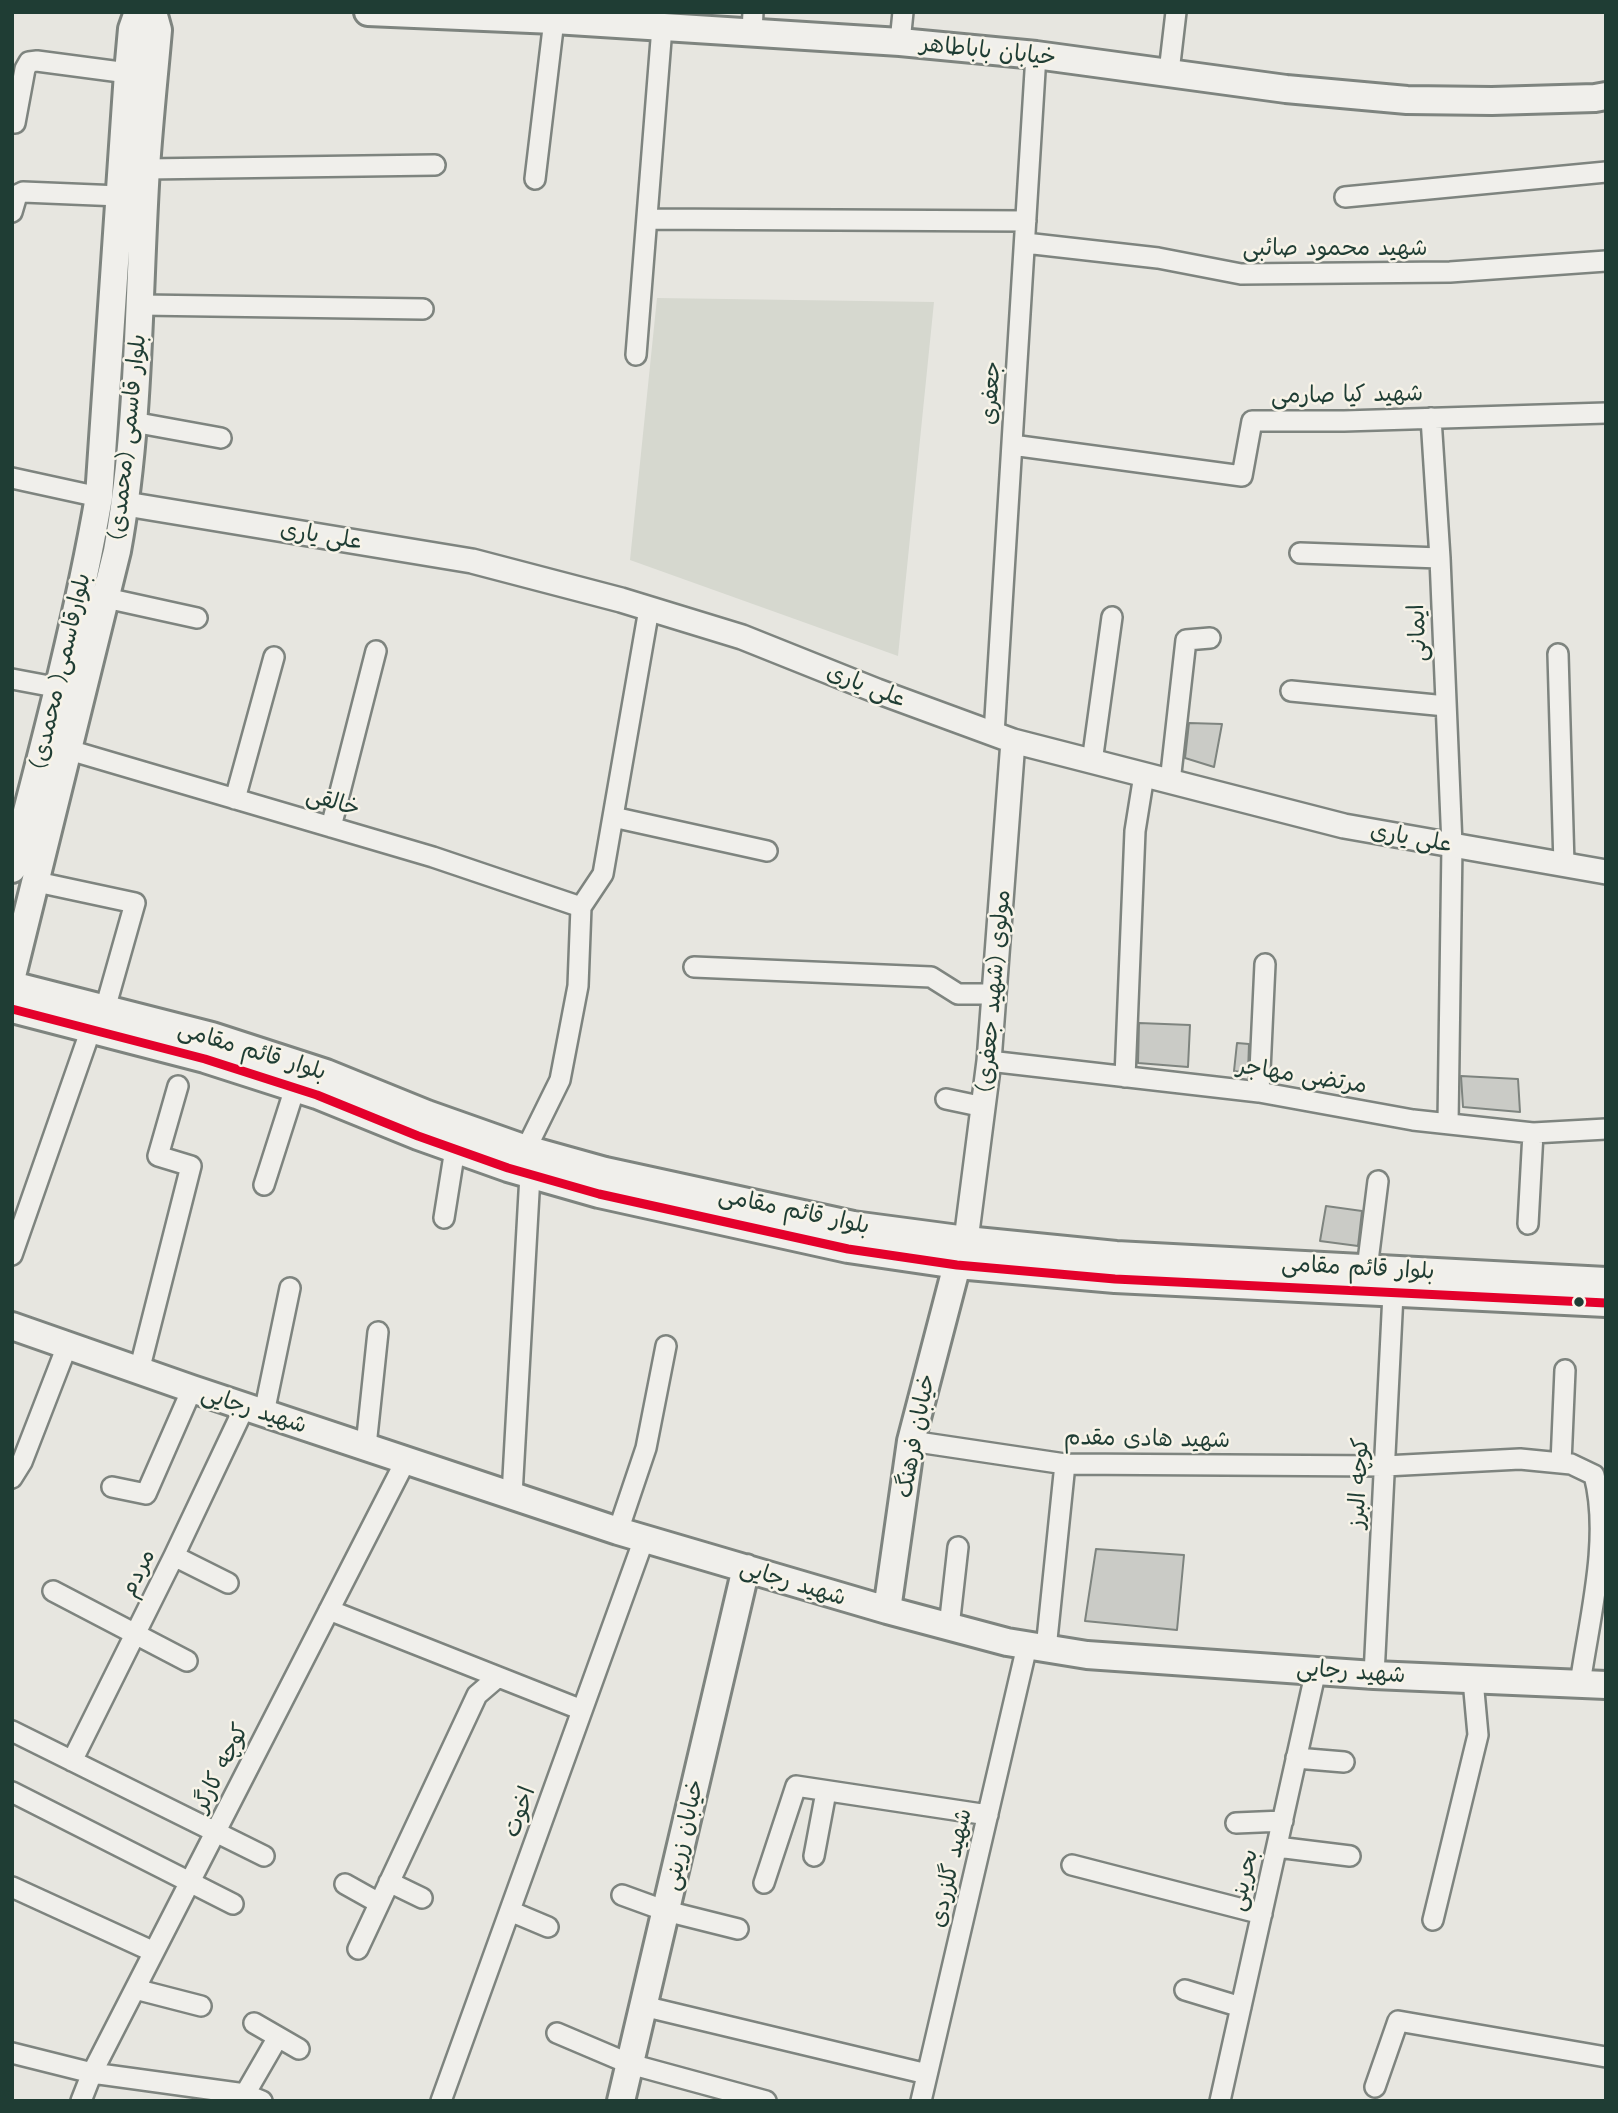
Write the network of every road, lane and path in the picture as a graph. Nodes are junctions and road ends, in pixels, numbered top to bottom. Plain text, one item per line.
1 (138, 12) edge
2 (153, 12) edge
3 (368, 12) edge
4 (903, 12) edge
5 (1176, 12) edge
6 (498, 14) edge
7 (554, 20) junction
8 (752, 22) edge
9 (662, 27) junction
10 (900, 42) junction
11 (1036, 55) junction
12 (1169, 72) junction
13 (128, 73) junction
14 (1606, 96) edge
15 (15, 123) dead end
16 (435, 164) dead end
17 (146, 169) junction
18 (1606, 172) edge
19 (535, 179) dead end
20 (120, 196) junction
21 (1345, 197) dead end
22 (12, 212) edge
23 (647, 219) junction
24 (1026, 221) junction
25 (1025, 243) junction
26 (1606, 261) edge
27 (141, 305) junction
28 (423, 309) dead end
29 (636, 355) dead end
30 (1606, 413) edge
31 (1431, 418) junction
32 (133, 422) junction
33 (221, 439) dead end
34 (1012, 445) junction
35 (12, 478) edge
36 (99, 497) junction
37 (126, 504) junction
38 (1300, 553) dead end
39 (1440, 558) junction
40 (106, 598) junction
41 (649, 609) junction
42 (1112, 617) dead end
43 (197, 618) dead end
44 (1210, 638) dead end
45 (376, 652) dead end
46 (1558, 654) dead end
47 (274, 657) dead end
48 (12, 678) edge
49 (60, 688) junction
50 (1291, 691) dead end
51 (1446, 706) junction
52 (1004, 737) junction
53 (69, 750) junction
54 (1092, 762) junction
55 (1144, 775) junction
56 (1170, 782) junction
57 (235, 799) junction
58 (613, 817) junction
59 (331, 827) junction
60 (1452, 845) junction
61 (767, 851) dead end
62 (1564, 865) junction
63 (12, 869) edge
64 (1606, 872) edge
65 (37, 883) junction
66 (581, 907) junction
67 (18, 933) edge
68 (1265, 964) dead end
69 (694, 967) dead end
70 (12, 976) edge
71 (12, 985) edge
72 (995, 994) junction
73 (12, 1009) edge
74 (98, 1019) junction
75 (989, 1061) junction
76 (1125, 1077) junction
77 (178, 1086) dead end
78 (295, 1088) junction
79 (1259, 1092) junction
80 (946, 1099) dead end
81 (984, 1107) junction
82 (1448, 1123) junction
83 (423, 1125) junction
84 (1606, 1129) edge
85 (1533, 1133) junction
86 (455, 1149) junction
87 (528, 1162) junction
88 (1378, 1181) dead end
89 (264, 1185) dead end
90 (444, 1218) dead end
91 (1528, 1224) dead end
92 (961, 1253) junction
93 (12, 1255) edge
94 (1155, 1269) junction
95 (1367, 1269) junction
96 (1606, 1281) edge
97 (290, 1288) dead end
98 (1393, 1294) junction
99 (1606, 1303) edge
100 (12, 1325) edge
101 (378, 1332) dead end
102 (66, 1346) junction
103 (666, 1346) dead end
104 (1565, 1370) dead end
105 (139, 1371) junction
106 (192, 1389) junction
107 (254, 1409) junction
108 (911, 1441) junction
109 (366, 1446) junction
110 (406, 1460) junction
111 (1561, 1463) junction
112 (1065, 1464) junction
113 (15, 1466) edge
114 (1385, 1466) junction
115 (112, 1487) dead end
116 (512, 1495) junction
117 (1603, 1498) edge
118 (618, 1531) junction
119 (644, 1539) junction
120 (958, 1547) dead end
121 (174, 1556) junction
122 (746, 1568) junction
123 (228, 1583) dead end
124 (53, 1591) dead end
125 (329, 1610) junction
126 (887, 1610) junction
127 (949, 1627) junction
128 (135, 1635) junction
129 (1037, 1648) junction
130 (187, 1661) dead end
131 (1316, 1670) junction
132 (1374, 1675) junction
133 (498, 1677) junction
134 (1473, 1680) junction
135 (1593, 1684) edge
136 (582, 1710) junction
137 (12, 1731) edge
138 (1297, 1758) junction
139 (72, 1761) junction
140 (1345, 1762) dead end
141 (12, 1792) edge
142 (826, 1792) junction
143 (988, 1815) junction
144 (1283, 1821) junction
145 (1236, 1823) dead end
146 (215, 1832) junction
147 (1277, 1847) junction
148 (264, 1856) dead end
149 (814, 1856) dead end
150 (1350, 1856) dead end
151 (1072, 1865) dead end
152 (389, 1882) junction
153 (189, 1883) junction
154 (764, 1883) dead end
155 (345, 1884) dead end
156 (12, 1887) edge
157 (622, 1895) dead end
158 (422, 1898) dead end
159 (379, 1903) junction
160 (233, 1904) dead end
161 (510, 1911) junction
162 (666, 1911) junction
163 (1262, 1914) junction
164 (1433, 1920) dead end
165 (548, 1927) dead end
166 (738, 1930) dead end
167 (358, 1949) dead end
168 (154, 1952) junction
169 (135, 1989) junction
170 (1185, 1990) dead end
171 (201, 2006) dead end
172 (643, 2006) junction
173 (1241, 2007) junction
174 (254, 2023) dead end
175 (557, 2033) dead end
176 (278, 2037) junction
177 (299, 2049) dead end
178 (12, 2053) edge
179 (1606, 2056) edge
180 (629, 2063) junction
181 (92, 2073) junction
182 (927, 2074) junction
183 (1375, 2087) dead end
184 (253, 2098) edge
185 (81, 2101) edge
186 (441, 2101) edge
187 (621, 2101) edge
188 (766, 2101) edge
189 (921, 2101) edge
190 (1220, 2101) edge

1 - 13 main road, بلوارقاسمی( محمدی)
2 - 17 main road, بلوار قاسمی (محمدی)
3 - 6 main road, خیابان باباطاهر
4 - 10 street
5 - 12 street
6 - 7 main road, خیابان باباطاهر
7 - 9 main road, خیابان باباطاهر
7 - 19 street
8 - 9 main road, خیابان باباطاهر
8 - 10 main road, خیابان باباطاهر
9 - 23 street
10 - 11 main road, خیابان باباطاهر
11 - 12 main road, خیابان باباطاهر
11 - 24 street, جعفری
12 - 14 main road, خیابان باباطاهر
13 - 15 street
13 - 20 main road, بلوارقاسمی( محمدی)
16 - 17 street
17 - 27 main road, بلوار قاسمی (محمدی)
18 - 21 street
20 - 22 street
20 - 36 main road, بلوارقاسمی( محمدی)
23 - 24 street
23 - 29 street
24 - 25 street, جعفری
25 - 26 street, شهید محمود صائبی
25 - 34 street, جعفری
27 - 28 street
27 - 32 main road, بلوار قاسمی (محمدی)
30 - 31 street, شهید کیا صارمی
31 - 34 street, شهید کیا صارمی
31 - 39 street, ایمانی
32 - 33 street
32 - 37 main road, بلوار قاسمی (محمدی)
34 - 52 street, جعفری
35 - 36 street
36 - 37 main road
36 - 49 main road, بلوارقاسمی( محمدی)
37 - 40 main road, بلوار قاسمی (محمدی)
37 - 41 street, علی یاری
38 - 39 street
39 - 51 street, ایمانی
40 - 43 street
40 - 53 main road, بلوار قاسمی (محمدی)
41 - 52 street, علی یاری
41 - 58 street
42 - 54 street
44 - 56 street
45 - 59 street
46 - 62 street
47 - 57 street
48 - 49 street
49 - 63 main road, بلوارقاسمی( محمدی)
50 - 51 street
51 - 60 street, ایمانی
52 - 54 street, علی یاری
52 - 72 street, مولوی (شهید جعفری)
53 - 57 street, خالقی
53 - 65 main road, بلوار قاسمی (محمدی)
54 - 55 street, علی یاری
55 - 56 street, علی یاری
55 - 76 street
56 - 60 street, علی یاری
57 - 59 street, خالقی
58 - 61 street
58 - 66 street
59 - 66 street, خالقی
60 - 62 street, علی یاری
60 - 82 street, ایمانی
62 - 64 street, علی یاری
65 - 67 main road, بلوار قاسمی (محمدی)
65 - 74 street
66 - 87 street
67 - 70 main road, بلوار قاسمی (محمدی)
68 - 79 street
69 - 72 street
71 - 74 main road, بلوار قائم مقامی
72 - 75 street, مولوی (شهید جعفری)
73 - 74 main road, بلوار قائم مقامی
74 - 78 main road, بلوار قائم مقامی
74 - 83 main road, بلوار قائم مقامی
74 - 93 street
75 - 76 street, مرتضی مهاجر
75 - 81 street, مولوی (شهید جعفری)
76 - 79 street, مرتضی مهاجر
77 - 105 street
78 - 83 main road, بلوار قائم مقامی
78 - 89 street
79 - 82 street, مرتضی مهاجر
80 - 81 street
81 - 92 street, مولوی (شهید جعفری)
82 - 85 street, مرتضی مهاجر
83 - 86 main road, بلوار قائم مقامی
83 - 87 main road, بلوار قائم مقامی
84 - 85 street, مرتضی مهاجر
85 - 91 street
86 - 87 main road, بلوار قائم مقامی
86 - 90 street
87 - 92 main road, بلوار قائم مقامی
87 - 116 street
88 - 95 street
92 - 94 main road, بلوار قائم مقامی
92 - 108 main road, خیابان فرهنگ
94 - 95 main road, بلوار قائم مقامی
94 - 98 main road, بلوار قائم مقامی
95 - 96 main road, بلوار قائم مقامی
97 - 107 street, مردم
98 - 99 main road, بلوار قائم مقامی
98 - 114 street, کوچه البرز
100 - 102 main road, شهید رجایی
101 - 109 street
102 - 105 main road, شهید رجایی
102 - 113 street
103 - 118 street
104 - 111 street
105 - 106 main road, شهید رجایی
106 - 107 main road, شهید رجایی
106 - 115 street
107 - 109 main road, شهید رجایی
107 - 121 street, مردم
108 - 112 street, شهید هادی مقدم
108 - 126 main road, خیابان فرهنگ
109 - 110 main road, شهید رجایی
110 - 116 main road, شهید رجایی
110 - 125 street, کوچه کارگر
111 - 114 street, شهید هادی مقدم
111 - 117 street, شهید هادی مقدم
112 - 114 street, شهید هادی مقدم
112 - 129 street, شهید گلزردی
114 - 132 street, کوچه البرز
116 - 118 main road, شهید رجایی
117 - 135 street
118 - 119 main road, شهید رجایی
119 - 122 main road, شهید رجایی
119 - 136 street, اخوت
120 - 127 street
121 - 123 street
121 - 128 street, مردم
122 - 126 main road, شهید رجایی
122 - 162 main road, خیابان زرینی
124 - 128 street
125 - 133 street
125 - 146 street, کوچه کارگر
126 - 127 main road, شهید رجایی
127 - 129 main road, شهید رجایی
128 - 130 street
128 - 139 street, مردم
129 - 131 main road, شهید رجایی
129 - 143 street, شهید گلزردی
131 - 132 main road, شهید رجایی
131 - 138 street, بحرینی
132 - 134 main road, شهید رجایی
133 - 136 street
133 - 152 street
134 - 135 main road, شهید رجایی
134 - 164 street
136 - 161 street, اخوت
137 - 139 street
138 - 140 street
138 - 144 street, بحرینی
139 - 146 street
141 - 153 street
142 - 143 street
142 - 149 street
142 - 154 street
143 - 182 street, شهید گلزردی
144 - 145 street
144 - 147 street, بحرینی
146 - 148 street
146 - 153 street, کوچه کارگر
147 - 150 street
147 - 163 street, بحرینی
151 - 163 street
152 - 158 street
152 - 159 street
153 - 160 street
153 - 168 street, کوچه کارگر
155 - 159 street
156 - 168 street
157 - 162 street
159 - 167 street
161 - 165 street
161 - 186 street, اخوت
162 - 166 street
162 - 172 main road, خیابان زرینی
163 - 173 street, بحرینی
168 - 169 street, کوچه کارگر
169 - 171 street
169 - 181 street, کوچه کارگر
170 - 173 street
172 - 180 main road, خیابان زرینی
172 - 182 street
173 - 190 street, بحرینی
174 - 176 street
175 - 180 street
176 - 177 street
176 - 184 street
178 - 181 street
179 - 183 street
180 - 187 main road, خیابان زرینی
180 - 188 street
181 - 184 street
181 - 185 street, کوچه کارگر
182 - 189 street, شهید گلزردی

